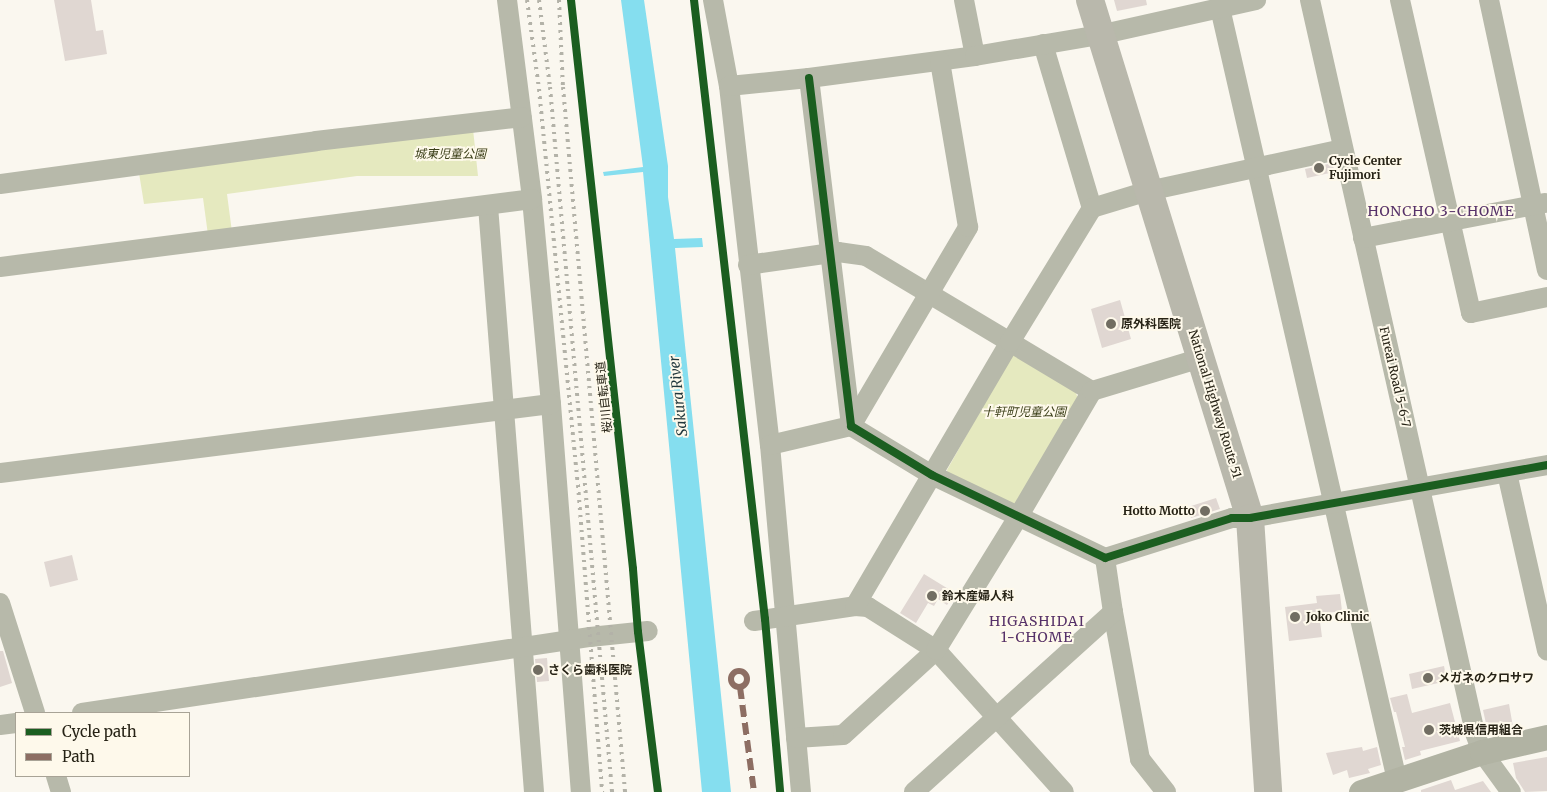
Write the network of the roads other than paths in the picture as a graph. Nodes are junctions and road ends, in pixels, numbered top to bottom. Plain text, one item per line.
1 (507, 0) edge
2 (713, 0) edge
3 (964, 0) edge
4 (1090, 0) edge
5 (1256, 0) edge
6 (1310, 0) edge
7 (1400, 0) edge
8 (1489, 0) edge
9 (1220, 8) junction
10 (1099, 35) junction
11 (1043, 44) junction
12 (976, 56) junction
13 (940, 61) junction
14 (809, 78) junction
15 (729, 86) junction
16 (522, 117) junction
17 (1343, 149) junction
18 (1255, 167) junction
19 (0, 184) edge
20 (1148, 191) junction
21 (532, 199) junction
22 (1540, 204) edge
23 (488, 206) junction
24 (1092, 208) junction
25 (1451, 222) junction
26 (1363, 238) junction
27 (829, 254) junction
28 (748, 265) junction
29 (0, 267) edge
30 (1547, 270) edge
31 (928, 292) junction
32 (1547, 297) edge
33 (1010, 342) junction
34 (1201, 358) junction
35 (1092, 391) junction
36 (551, 404) junction
37 (504, 409) junction
38 (851, 426) junction
39 (770, 445) junction
40 (1547, 465) edge
41 (0, 473) edge
42 (932, 474) junction
43 (1507, 474) junction
44 (1420, 488) junction
45 (1332, 504) junction
46 (1018, 517) junction
47 (1250, 518) junction
48 (1105, 558) junction
49 (0, 603) edge
50 (855, 606) junction
51 (1113, 612) junction
52 (787, 617) junction
53 (754, 620) dead end
54 (648, 631) dead end
55 (570, 640) junction
56 (522, 648) junction
57 (936, 650) junction
58 (1547, 650) edge
59 (35, 712) edge
60 (89, 712) edge
61 (998, 718) junction
62 (15, 723) edge
63 (0, 725) edge
64 (1547, 737) edge
65 (796, 738) junction
66 (1482, 752) junction
67 (56, 777) edge
68 (1397, 780) junction
69 (61, 792) edge
70 (534, 792) edge
71 (581, 792) edge
72 (801, 792) edge
73 (914, 792) edge
74 (1064, 792) edge
75 (1166, 792) edge
76 (1268, 792) edge
77 (1361, 792) edge
78 (1511, 792) edge

1 - 16 street
2 - 15 street
3 - 12 street
4 - 10 highway, National Highway Route 51
5 - 9 street
6 - 17 street, Fureai Road 5-6-7
7 - 25 street
8 - 22 street
9 - 10 street
9 - 18 street
10 - 11 street
10 - 20 highway, National Highway Route 51
11 - 12 street
11 - 24 street
12 - 13 street
13 - 14 street
13 - 31 street
14 - 15 street
14 - 27 street
15 - 28 street
16 - 19 street
16 - 21 street
17 - 18 street
17 - 26 street, Fureai Road 5-6-7
18 - 20 street
18 - 45 street
20 - 24 street
20 - 34 highway, National Highway Route 51
21 - 23 street
21 - 36 street
22 - 25 street
22 - 30 street
23 - 29 street
23 - 37 street
24 - 33 street
25 - 26 street
25 - 32 street
26 - 44 street, Fureai Road 5-6-7
27 - 28 street
27 - 31 street
27 - 38 street
28 - 39 street
31 - 33 street
31 - 38 street
33 - 35 street
33 - 42 street
34 - 35 street
34 - 47 highway, National Highway Route 51
35 - 46 street
36 - 37 street
36 - 55 street
37 - 41 street
37 - 56 street
38 - 39 street
38 - 42 street
39 - 52 street
40 - 43 street
42 - 46 street
42 - 50 street
43 - 44 street
43 - 58 street
44 - 45 street
44 - 66 street, Fureai Road 5-6-7
45 - 47 street
45 - 68 street
46 - 48 street
46 - 57 street
47 - 48 street
47 - 76 highway, National Highway Route 51
48 - 51 street
49 - 59 street
50 - 52 street
50 - 57 street
51 - 61 street
51 - 75 street
52 - 53 street
52 - 65 street
54 - 55 street
55 - 56 street
55 - 71 street
56 - 60 street
56 - 70 street
57 - 61 street
57 - 65 street
61 - 73 street
61 - 74 street
62 - 63 street
64 - 66 main road
65 - 72 street
66 - 68 main road
66 - 78 street, Fureai Road 5-6-7
67 - 69 street
68 - 77 main road

